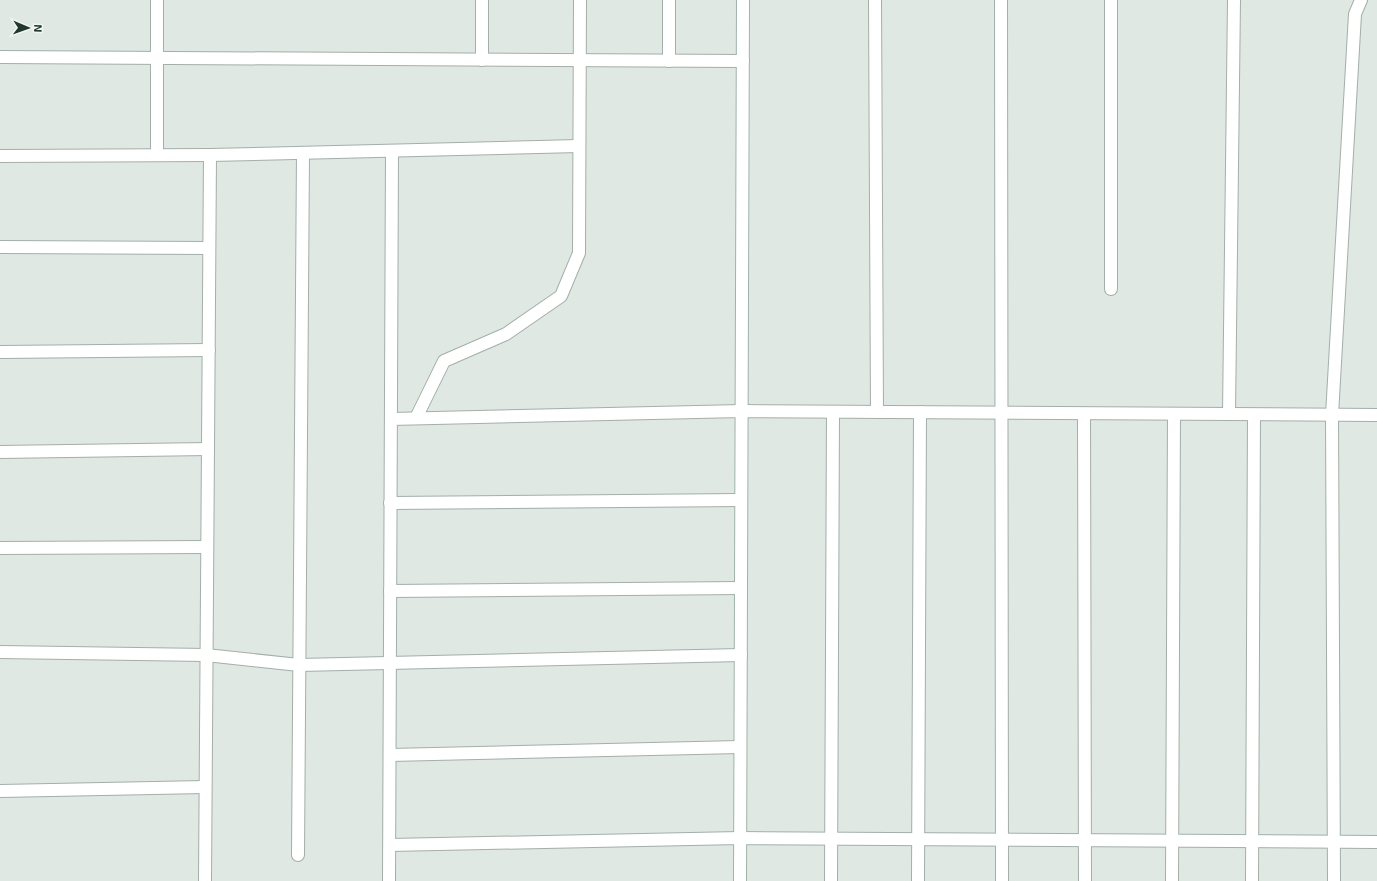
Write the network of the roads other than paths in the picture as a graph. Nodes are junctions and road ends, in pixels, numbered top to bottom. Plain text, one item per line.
1 (157, 0) edge
2 (482, 0) edge
3 (580, 0) edge
4 (669, 0) edge
5 (743, 0) edge
6 (875, 0) edge
7 (1001, 0) edge
8 (1111, 0) edge
9 (1234, 0) edge
10 (1361, 0) edge
11 (0, 57) edge
12 (157, 58) junction
13 (482, 60) junction
14 (579, 60) junction
15 (669, 61) junction
16 (743, 61) junction
17 (579, 146) junction
18 (392, 151) junction
19 (303, 153) junction
20 (156, 155) junction
21 (210, 155) junction
22 (0, 156) edge
23 (0, 247) edge
24 (209, 248) junction
25 (1111, 289) dead end
26 (209, 350) junction
27 (0, 352) edge
28 (742, 411) junction
29 (833, 412) junction
30 (877, 412) junction
31 (920, 412) junction
32 (1002, 413) junction
33 (1084, 414) junction
34 (1174, 414) junction
35 (1229, 414) junction
36 (1254, 415) junction
37 (1332, 415) junction
38 (1377, 415) edge
39 (416, 418) junction
40 (391, 419) junction
41 (208, 449) junction
42 (0, 452) edge
43 (741, 500) junction
44 (390, 503) junction
45 (207, 547) junction
46 (0, 548) edge
47 (741, 588) junction
48 (390, 591) junction
49 (0, 652) edge
50 (206, 655) junction
51 (741, 655) junction
52 (390, 663) junction
53 (299, 665) junction
54 (740, 747) junction
55 (390, 755) junction
56 (205, 787) junction
57 (0, 791) edge
58 (740, 838) junction
59 (831, 839) junction
60 (918, 839) junction
61 (1002, 840) junction
62 (1085, 840) junction
63 (1172, 841) junction
64 (1252, 841) junction
65 (1334, 842) junction
66 (1377, 842) edge
67 (390, 845) junction
68 (298, 855) dead end
69 (204, 881) edge
70 (389, 881) edge
71 (740, 881) edge
72 (831, 881) edge
73 (918, 881) edge
74 (1002, 881) edge
75 (1085, 881) edge
76 (1172, 881) edge
77 (1252, 881) edge
78 (1334, 881) edge

1 - 12 street
2 - 13 street
3 - 14 street
4 - 15 street
5 - 16 street
6 - 30 street
7 - 32 street
8 - 25 street
9 - 35 street
10 - 37 street
11 - 12 street
12 - 13 street
12 - 20 street
13 - 14 street
14 - 15 street
14 - 17 street
15 - 16 street
16 - 28 street
17 - 18 street
17 - 39 street
18 - 19 street
18 - 40 street
19 - 21 street
19 - 53 street
20 - 21 street
20 - 22 street
21 - 24 street
23 - 24 street
24 - 26 street
26 - 27 street
26 - 41 street
28 - 29 street
28 - 39 street
28 - 43 street
29 - 30 street
29 - 59 street
30 - 31 street
31 - 32 street
31 - 60 street
32 - 33 street
32 - 61 street
33 - 34 street
33 - 62 street
34 - 35 street
34 - 63 street
35 - 36 street
36 - 37 street
36 - 64 street
37 - 38 street
37 - 65 street
39 - 40 street
40 - 44 street
41 - 42 street
41 - 45 street
43 - 44 street
43 - 47 street
44 - 48 street
45 - 46 street
45 - 50 street
47 - 48 street
47 - 51 street
48 - 52 street
49 - 50 street
50 - 53 street
50 - 56 street
51 - 52 street
51 - 54 street
52 - 53 street
52 - 55 street
53 - 68 street
54 - 55 street
54 - 58 street
55 - 67 street
56 - 57 street
56 - 69 street
58 - 59 street
58 - 67 street
58 - 71 street
59 - 60 street
59 - 72 street
60 - 61 street
60 - 73 street
61 - 62 street
61 - 74 street
62 - 63 street
62 - 75 street
63 - 64 street
63 - 76 street
64 - 65 street
64 - 77 street
65 - 66 street
65 - 78 street
67 - 70 street

